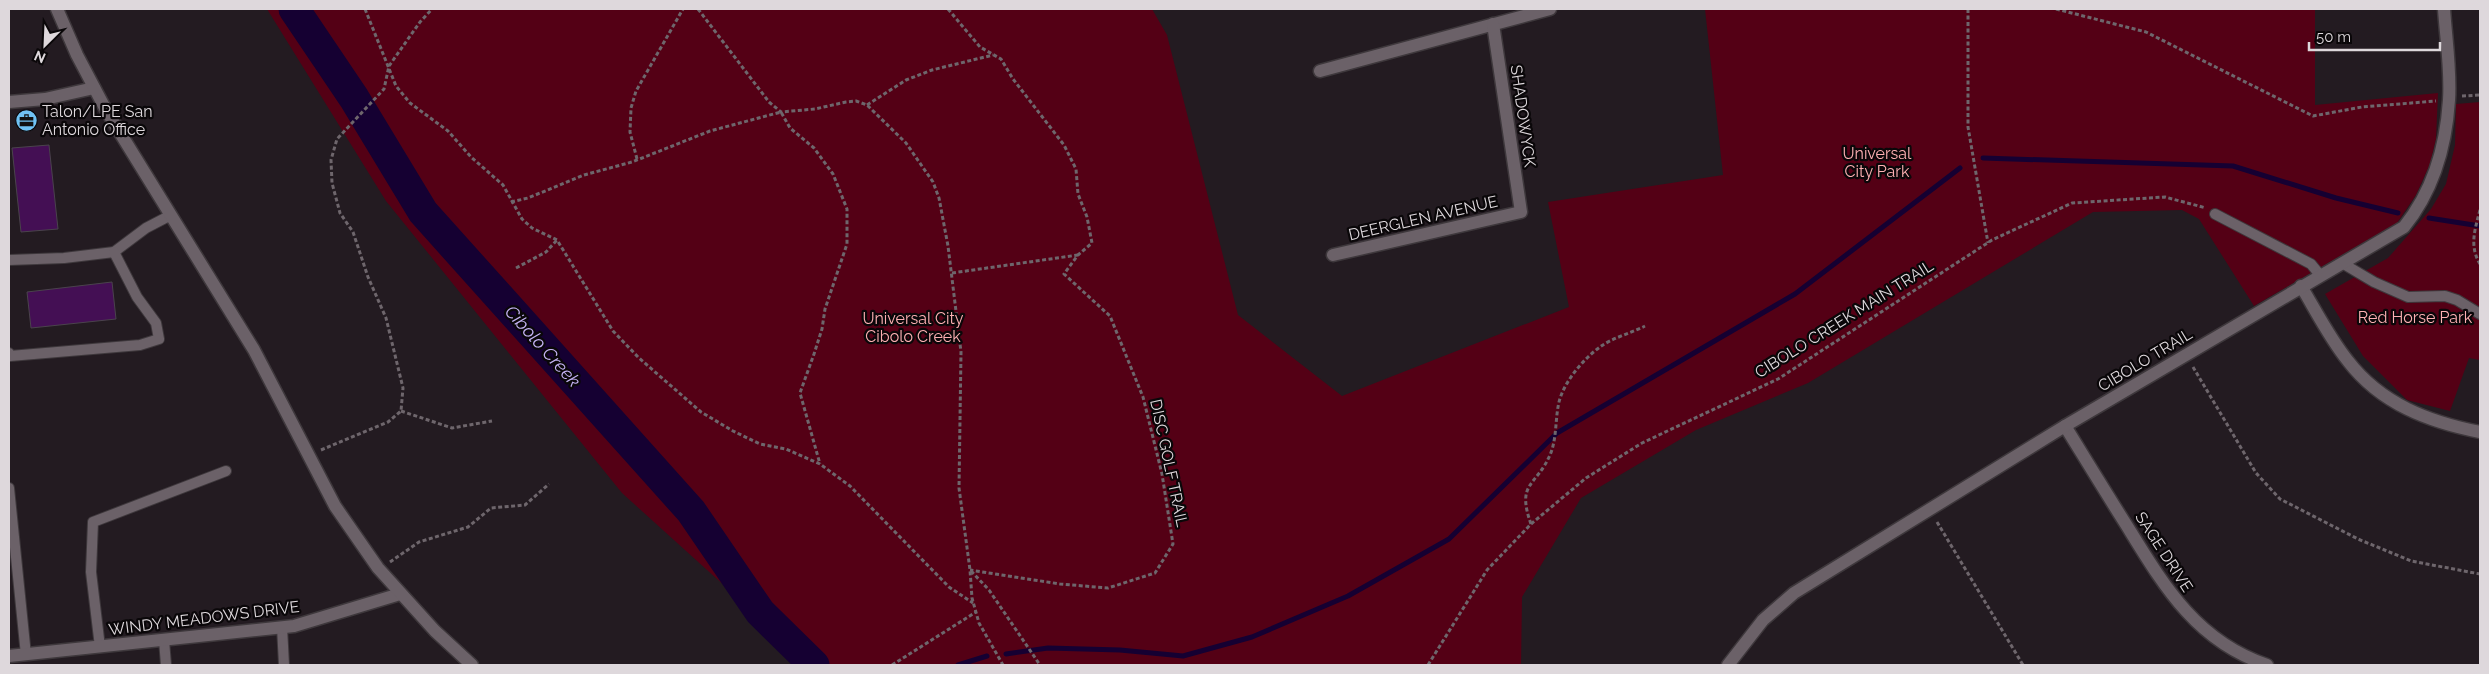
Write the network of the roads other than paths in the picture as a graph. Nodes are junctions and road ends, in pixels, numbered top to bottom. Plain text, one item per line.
1 (57, 9) edge
2 (1550, 9) edge
3 (2444, 9) edge
4 (1494, 24) junction
5 (1320, 71) dead end
6 (94, 88) junction
7 (9, 102) edge
8 (1520, 212) joint
9 (2215, 214) road end
10 (171, 215) junction
11 (114, 252) junction
12 (1333, 255) dead end
13 (9, 260) edge
14 (2342, 263) junction
15 (2320, 275) junction
16 (2301, 286) junction
17 (2480, 314) edge
18 (9, 352) edge
19 (2065, 426) junction
20 (2480, 432) edge
21 (226, 471) dead end
22 (9, 488) edge
23 (400, 594) junction
24 (282, 627) junction
25 (164, 640) junction
26 (100, 647) junction
27 (26, 655) junction
28 (9, 656) edge
29 (166, 665) edge
30 (284, 665) edge
31 (472, 665) edge
32 (1728, 665) edge
33 (2266, 665) edge

1 - 6 street
2 - 4 street
3 - 14 street, CIBOLO TRAIL
4 - 5 street
4 - 8 street, SHADOWYCK
6 - 7 street
6 - 10 street
8 - 12 street, DEERGLEN AVENUE
9 - 15 lane
10 - 11 lane
10 - 23 street
11 - 13 lane
11 - 18 lane
14 - 15 street, CIBOLO TRAIL
14 - 17 lane
15 - 16 street, CIBOLO TRAIL
16 - 19 street, CIBOLO TRAIL
16 - 20 street
19 - 32 street, CIBOLO TRAIL
19 - 33 street, SAGE DRIVE
21 - 26 lane
22 - 27 lane
23 - 24 street, WINDY MEADOWS DRIVE
23 - 31 street
24 - 25 street, WINDY MEADOWS DRIVE
24 - 30 lane
25 - 26 street, WINDY MEADOWS DRIVE
25 - 29 lane
26 - 27 street, WINDY MEADOWS DRIVE
27 - 28 street, WINDY MEADOWS DRIVE

